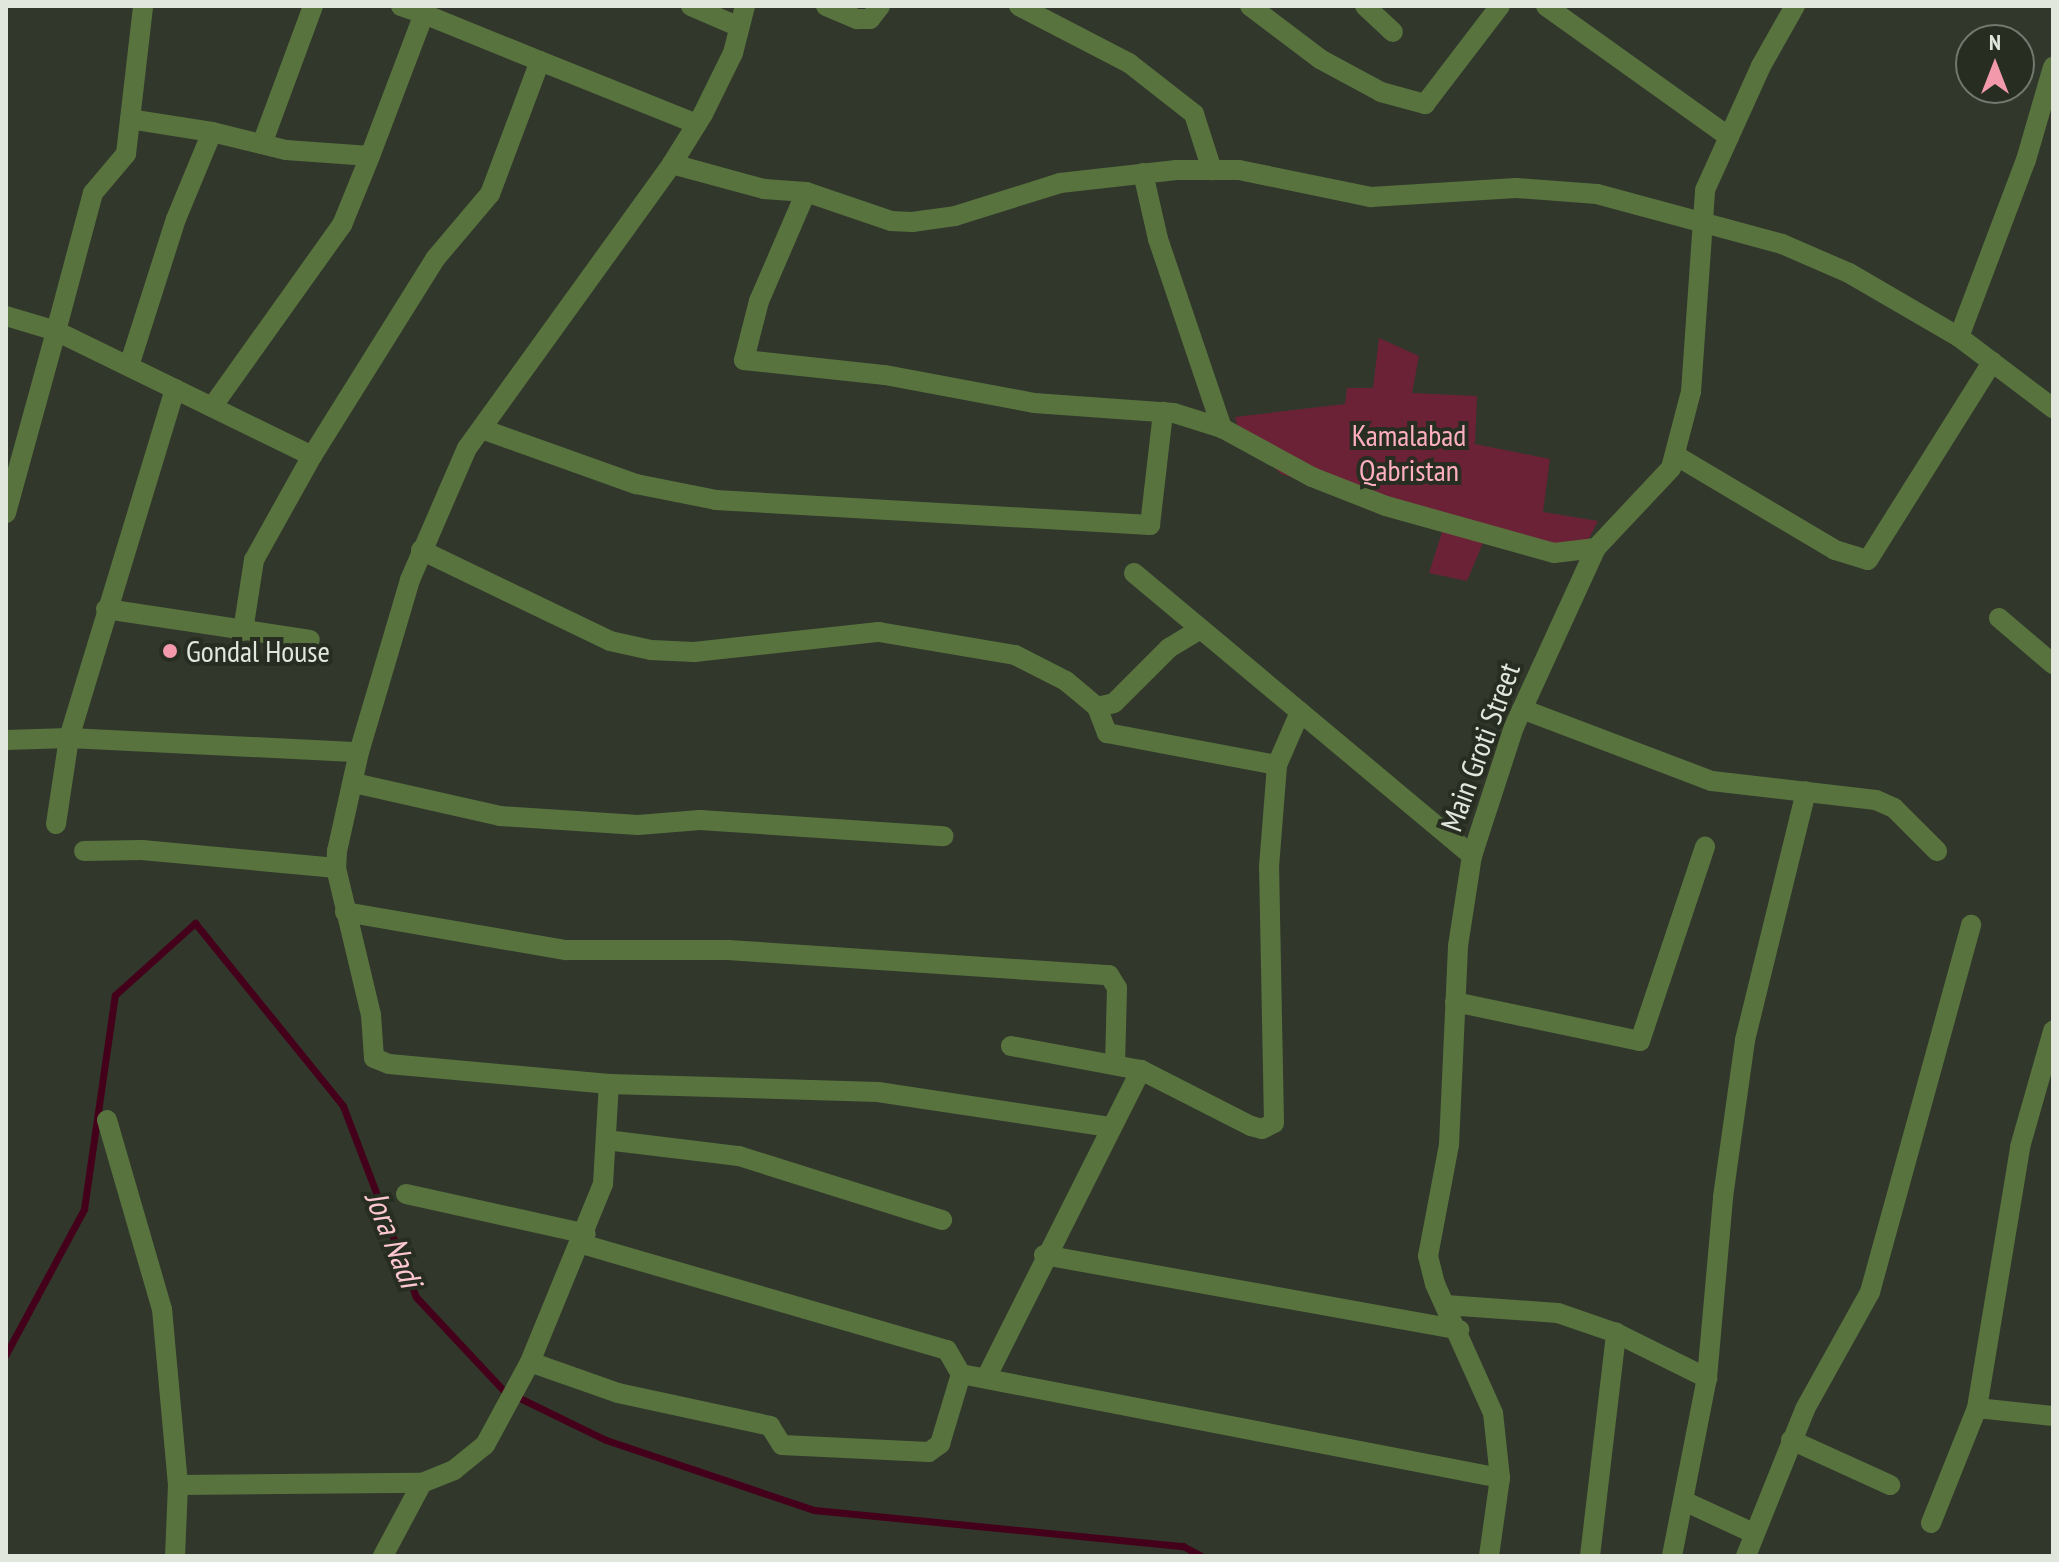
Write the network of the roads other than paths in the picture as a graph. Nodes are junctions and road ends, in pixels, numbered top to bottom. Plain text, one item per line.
1 (143, 6) edge
2 (313, 6) edge
3 (401, 6) edge
4 (691, 6) edge
5 (745, 6) edge
6 (826, 6) edge
7 (880, 6) edge
8 (1019, 6) edge
9 (1250, 6) edge
10 (1365, 6) edge
11 (1500, 6) edge
12 (1546, 6) edge
13 (1795, 6) edge
14 (424, 14) junction
15 (737, 26) junction
16 (1393, 32) dead end
17 (540, 61) junction
18 (2053, 67) edge
19 (130, 119) junction
20 (697, 124) junction
21 (212, 132) junction
22 (1729, 137) junction
23 (262, 144) junction
24 (370, 156) junction
25 (672, 164) junction
26 (1212, 170) junction
27 (1143, 173) junction
28 (806, 192) junction
29 (1700, 218) junction
30 (6, 316) edge
31 (56, 331) junction
32 (1959, 337) junction
33 (1992, 362) junction
34 (129, 366) junction
35 (175, 389) junction
36 (212, 407) junction
37 (2053, 408) edge
38 (1163, 412) junction
39 (1222, 428) junction
40 (482, 429) junction
41 (1675, 455) junction
42 (312, 456) junction
43 (6, 513) edge
44 (1596, 548) junction
45 (421, 550) junction
46 (1134, 573) dead end
47 (106, 609) junction
48 (1999, 618) dead end
49 (1201, 629) junction
50 (243, 631) junction
51 (310, 640) dead end
52 (2053, 664) edge
53 (1097, 707) junction
54 (1522, 709) junction
55 (1300, 712) junction
56 (69, 738) junction
57 (6, 740) edge
58 (359, 752) junction
59 (1277, 765) junction
60 (354, 783) junction
61 (1806, 791) junction
62 (56, 824) dead end
63 (943, 836) dead end
64 (1705, 847) dead end
65 (84, 851) dead end
66 (1937, 851) dead end
67 (1472, 856) junction
68 (336, 868) junction
69 (345, 912) junction
70 (1971, 925) dead end
71 (1455, 1002) junction
72 (2053, 1031) edge
73 (1011, 1046) dead end
74 (1115, 1065) junction
75 (1141, 1070) junction
76 (609, 1084) junction
77 (107, 1120) dead end
78 (1109, 1127) junction
79 (606, 1140) junction
80 (406, 1194) dead end
81 (942, 1220) dead end
82 (584, 1239) junction
83 (1044, 1255) junction
84 (1446, 1305) junction
85 (1459, 1330) junction
86 (1616, 1333) junction
87 (530, 1362) junction
88 (961, 1374) junction
89 (986, 1378) junction
90 (1707, 1378) junction
91 (1977, 1408) junction
92 (2053, 1416) edge
93 (1791, 1440) junction
94 (1500, 1478) junction
95 (422, 1483) junction
96 (178, 1485) junction
97 (1890, 1485) dead end
98 (1686, 1502) junction
99 (1931, 1523) dead end
100 (1751, 1532) junction
101 (175, 1556) edge
102 (383, 1556) edge
103 (1489, 1556) edge
104 (1590, 1556) edge
105 (1672, 1556) edge
106 (1746, 1556) edge

1 - 19 street
2 - 23 street
3 - 14 street
4 - 15 street
5 - 15 street
6 - 7 street
8 - 26 street
9 - 11 street
10 - 16 street
12 - 22 street
13 - 22 street, Main Groti Street
14 - 17 street
14 - 24 street
15 - 20 street
17 - 20 street
17 - 42 street
18 - 32 street
19 - 21 street
19 - 31 street
20 - 25 street
21 - 23 street
21 - 34 street
22 - 29 street, Main Groti Street
23 - 24 street
24 - 36 street
25 - 28 street
25 - 40 street
26 - 27 street
26 - 29 street
27 - 28 street
27 - 39 street
28 - 38 street
29 - 32 street
29 - 41 street, Main Groti Street
30 - 31 street
31 - 34 street
31 - 43 street
32 - 33 street
33 - 37 street
33 - 41 street
34 - 35 street
35 - 36 street
35 - 47 street
36 - 42 street
38 - 39 street
38 - 40 street
39 - 44 street
40 - 45 street
41 - 44 street, Main Groti Street
42 - 50 street
44 - 54 street, Main Groti Street
45 - 53 street
45 - 58 street
46 - 49 street
47 - 50 street
47 - 56 street
48 - 52 street
49 - 53 street
49 - 55 street
50 - 51 street
53 - 59 street
54 - 61 street
54 - 67 street, Main Groti Street
55 - 59 street
55 - 67 street
56 - 57 street
56 - 58 street
56 - 62 street
58 - 60 street
59 - 75 street
60 - 63 street
60 - 68 street
61 - 66 street
61 - 90 street
64 - 71 street
65 - 68 street
67 - 71 street, Main Groti Street
68 - 69 street
69 - 74 street
69 - 76 street
70 - 93 street
71 - 84 street, Main Groti Street
72 - 91 street
73 - 74 street
74 - 75 street
75 - 78 street
76 - 78 street
76 - 79 street
77 - 96 street
78 - 83 street
79 - 81 street
79 - 82 street
80 - 82 street
82 - 87 street
82 - 88 street
83 - 85 street
83 - 89 street
84 - 85 street, Main Groti Street
84 - 86 street
85 - 94 street, Main Groti Street
86 - 90 street
86 - 104 street
87 - 88 street
87 - 95 street
88 - 89 street
89 - 94 street
90 - 98 street
91 - 92 street
91 - 99 street
93 - 97 street
93 - 100 street
94 - 103 street, Main Groti Street
95 - 96 street
95 - 102 street
96 - 101 street
98 - 100 street
98 - 105 street
100 - 106 street

